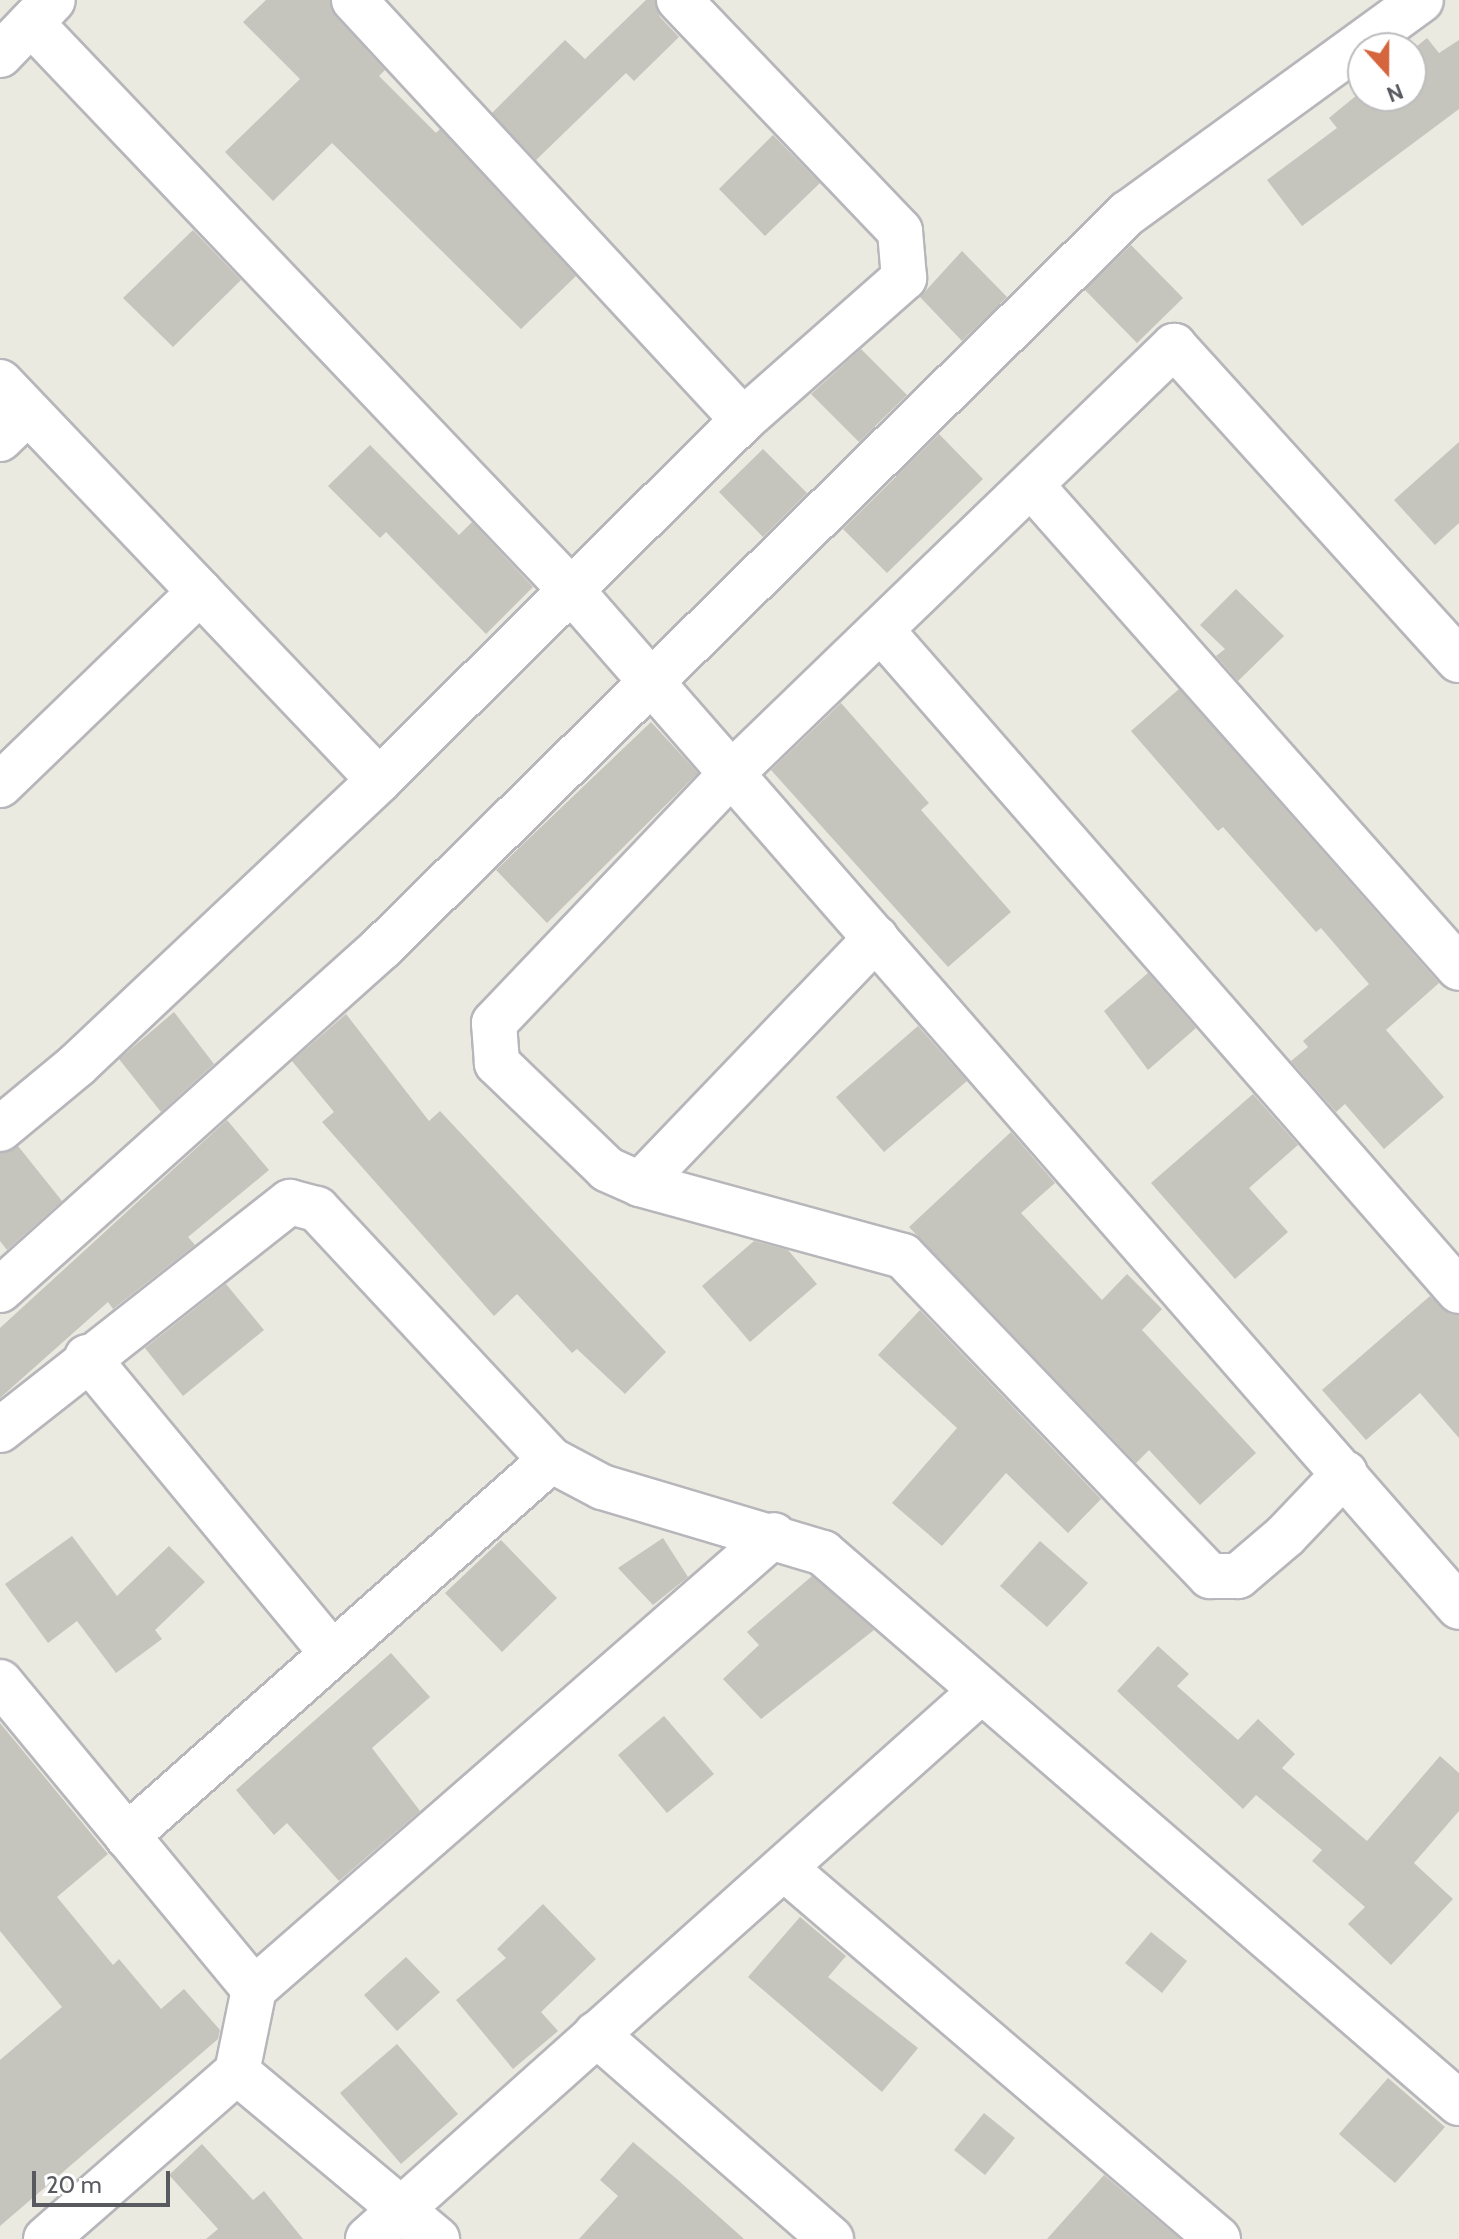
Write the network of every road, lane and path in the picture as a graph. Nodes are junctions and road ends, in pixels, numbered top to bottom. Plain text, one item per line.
1 (354, 0) edge
2 (679, 0) edge
3 (1421, 0) edge
4 (42, 11) edge
5 (0, 55) edge
6 (9, 411) edge
7 (743, 420) junction
8 (1031, 485) junction
9 (571, 590) junction
10 (200, 592) junction
11 (881, 630) junction
12 (1459, 660) edge
13 (651, 683) junction
14 (732, 773) junction
15 (379, 780) junction
16 (0, 785) edge
17 (876, 938) junction
18 (1459, 968) edge
19 (0, 1129) edge
20 (640, 1184) junction
21 (0, 1290) edge
22 (1459, 1291) edge
23 (87, 1357) junction
24 (0, 1430) edge
25 (551, 1460) junction
26 (1345, 1473) junction
27 (774, 1535) junction
28 (1459, 1607) edge
29 (330, 1651) junction
30 (0, 1682) edge
31 (979, 1693) junction
32 (127, 1836) junction
33 (784, 1868) junction
34 (254, 1989) junction
35 (596, 2034) junction
36 (237, 2072) junction
37 (1459, 2103) edge
38 (403, 2209) junction
39 (46, 2239) edge
40 (368, 2239) edge
41 (437, 2239) edge
42 (831, 2239) edge
43 (1218, 2239) edge

1 - 7 street
2 - 7 street
3 - 13 street
4 - 5 street
4 - 9 street
6 - 10 street
7 - 9 street
8 - 11 street
8 - 12 street
8 - 18 street
9 - 13 street
9 - 15 street
10 - 15 street
10 - 16 street
11 - 14 street
11 - 22 street
13 - 14 street
13 - 21 street
14 - 17 street
14 - 20 street
15 - 19 street
17 - 20 street
17 - 26 street
20 - 26 street
23 - 24 street
23 - 25 street
23 - 29 street
25 - 27 street
25 - 29 street
26 - 28 street
27 - 31 street
27 - 34 street
29 - 32 street
30 - 32 street
31 - 33 street
31 - 37 street
32 - 34 street
33 - 35 street
33 - 43 street
34 - 36 street
35 - 38 street
35 - 42 street
36 - 38 street
36 - 39 street
38 - 40 street
38 - 41 street

